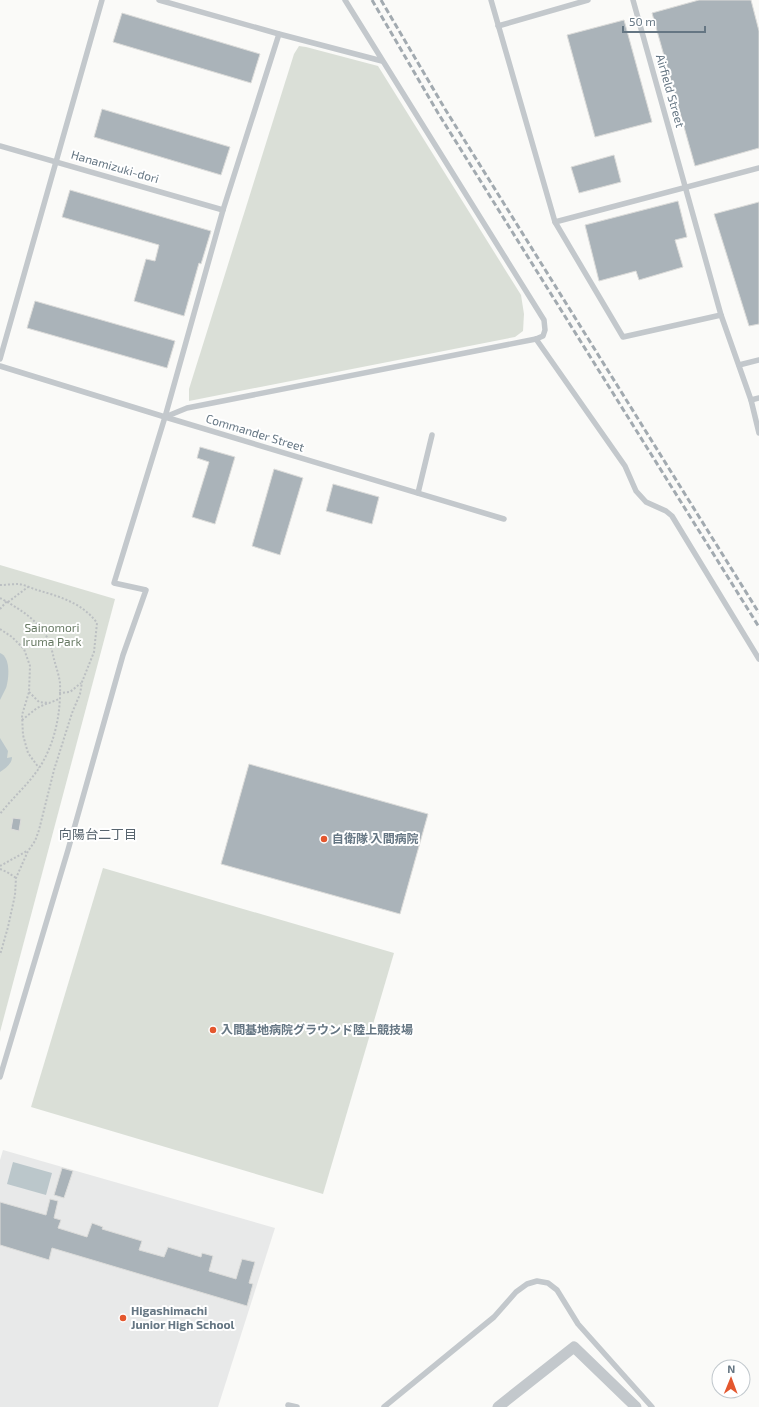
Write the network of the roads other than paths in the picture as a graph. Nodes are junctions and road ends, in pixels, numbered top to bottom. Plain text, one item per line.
1 (102, 0) edge
2 (159, 0) edge
3 (345, 0) edge
4 (491, 0) edge
5 (588, 0) edge
6 (633, 0) edge
7 (498, 26) junction
8 (279, 34) junction
9 (382, 62) junction
10 (0, 146) edge
11 (55, 162) junction
12 (759, 168) edge
13 (686, 188) junction
14 (224, 210) junction
15 (555, 222) junction
16 (721, 315) junction
17 (536, 339) junction
18 (0, 359) edge
19 (759, 360) edge
20 (739, 365) junction
21 (0, 366) edge
22 (759, 398) edge
23 (751, 400) junction
24 (165, 417) junction
25 (759, 433) edge
26 (432, 435) dead end
27 (418, 493) junction
28 (504, 519) dead end
29 (759, 659) edge
30 (0, 1077) edge
31 (288, 1404) dead end
32 (297, 1407) edge
33 (384, 1407) edge
34 (498, 1407) edge
35 (636, 1407) edge
36 (652, 1407) edge

1 - 11 lane
2 - 8 lane
3 - 9 lane
4 - 7 lane
5 - 7 lane
6 - 13 lane, Airfield Street
7 - 15 lane
8 - 9 lane
8 - 14 lane
9 - 17 lane
10 - 11 lane, Hanamizuki-dori
11 - 14 lane, Hanamizuki-dori
11 - 18 lane
12 - 13 lane
13 - 15 lane
13 - 16 lane, Airfield Street
14 - 24 lane
15 - 16 lane
16 - 20 lane, Airfield Street
17 - 24 lane
17 - 29 lane
19 - 20 lane
20 - 23 lane, Airfield Street
21 - 24 lane, Commander Street
22 - 23 lane
23 - 25 lane, Airfield Street
24 - 27 lane, Commander Street
24 - 30 lane
26 - 27 lane
27 - 28 lane, Commander Street
31 - 32 lane
33 - 36 lane
34 - 35 street

